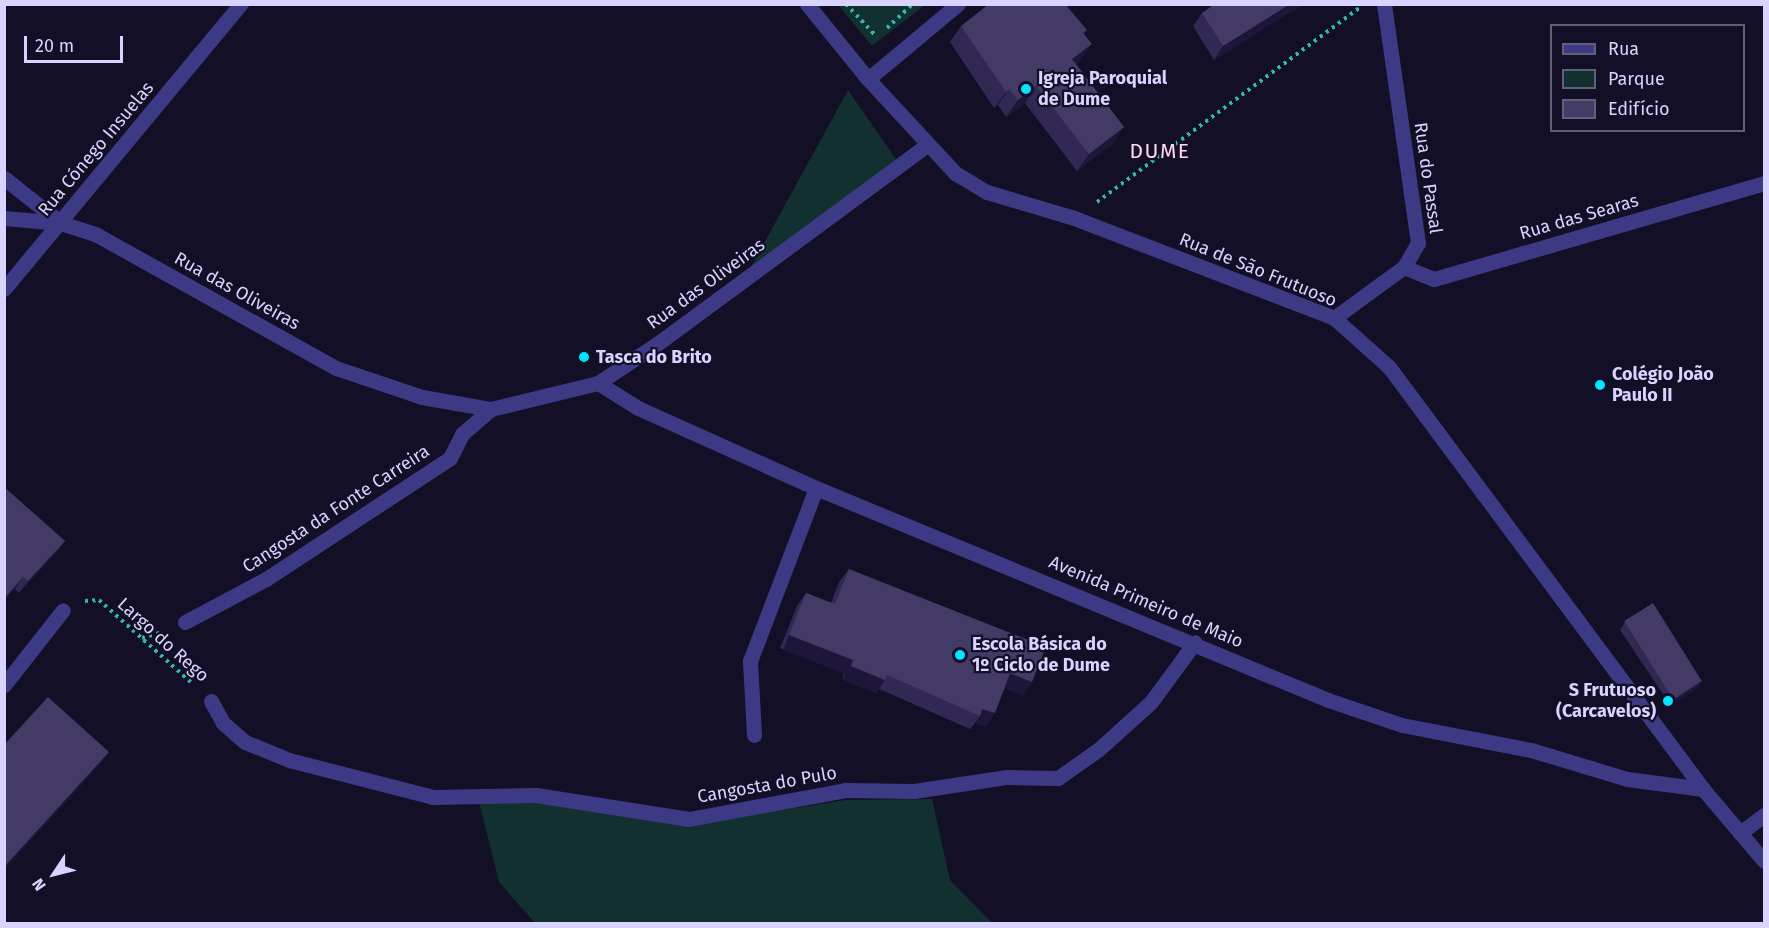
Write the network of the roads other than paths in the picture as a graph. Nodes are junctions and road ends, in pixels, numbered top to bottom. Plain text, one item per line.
1 (241, 4) edge
2 (807, 4) edge
3 (1384, 4) edge
4 (948, 8) edge
5 (867, 79) junction
6 (927, 145) junction
7 (4, 178) edge
8 (1764, 183) edge
9 (4, 218) edge
10 (61, 223) junction
11 (1404, 267) junction
12 (4, 289) edge
13 (1334, 318) junction
14 (598, 383) junction
15 (491, 409) junction
16 (816, 488) junction
17 (63, 610) road end
18 (185, 622) dead end
19 (1195, 642) junction
20 (4, 685) edge
21 (211, 701) road end
22 (754, 735) dead end
23 (1703, 789) junction
24 (1764, 815) edge
25 (1740, 833) junction
26 (1764, 861) edge

1 - 10 street, Rua Cónego Insuelas
2 - 5 street, Rua de São Frutuoso
3 - 11 street, Rua do Passal
4 - 5 street
5 - 6 street, Rua de São Frutuoso
6 - 13 street, Rua de São Frutuoso
6 - 14 street, Rua das Oliveiras
7 - 10 street
8 - 11 street, Rua das Searas
9 - 10 street
10 - 12 street, Rua Cónego Insuelas
10 - 15 street, Rua das Oliveiras
11 - 13 street, Rua do Passal
13 - 23 street, Rua de São Frutuoso
14 - 15 street, Rua das Oliveiras
14 - 16 street, Avenida Primeiro de Maio
15 - 18 street, Cangosta da Fonte Carreira
16 - 19 street, Avenida Primeiro de Maio
16 - 22 street
17 - 20 street
19 - 21 street, Cangosta do Pulo
19 - 23 street, Avenida Primeiro de Maio
23 - 25 street, Rua de São Frutuoso
24 - 25 street
25 - 26 street, Rua de São Frutuoso

